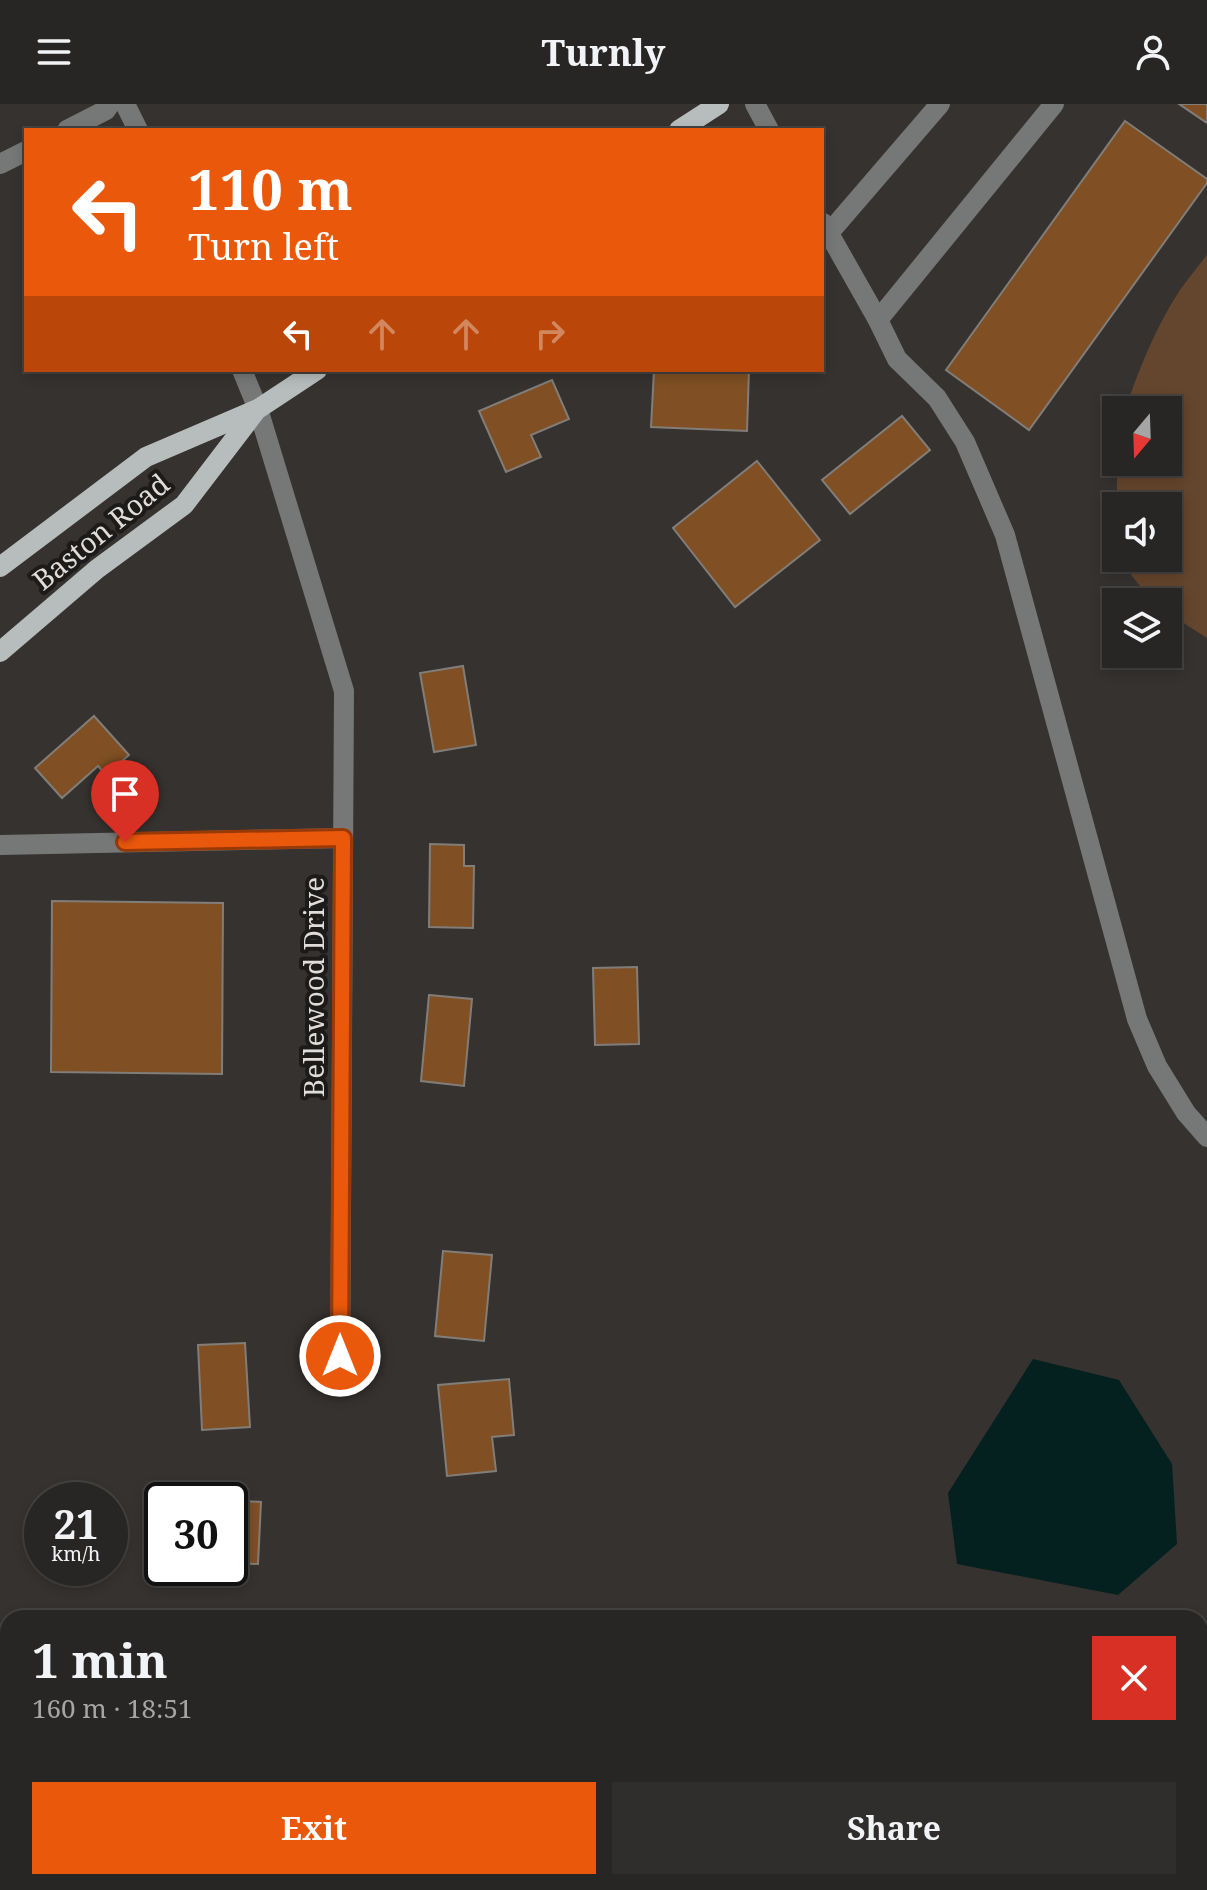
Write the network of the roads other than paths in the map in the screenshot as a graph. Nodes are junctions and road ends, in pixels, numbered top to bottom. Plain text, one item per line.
1 (110, 104) edge
2 (125, 104) edge
3 (719, 104) edge
4 (755, 104) edge
5 (940, 104) edge
6 (1054, 104) edge
7 (71, 128) edge
8 (137, 128) edge
9 (682, 128) edge
10 (768, 128) edge
11 (24, 152) edge
12 (0, 164) edge
13 (826, 227) edge
14 (878, 320) junction
15 (243, 372) edge
16 (314, 372) edge
17 (258, 409) junction
18 (0, 567) edge
19 (0, 652) edge
20 (343, 838) junction
21 (0, 845) edge
22 (1207, 1137) edge
23 (340, 1386) dead end

1 - 7 street
2 - 8 street
3 - 9 main road
4 - 10 street
5 - 13 street
6 - 14 street
11 - 12 street
13 - 14 street
14 - 22 street
15 - 17 street, Bellewood Drive
16 - 17 main road, Baston Road
17 - 18 main road, Baston Road
17 - 19 main road, Baston Road
17 - 20 street, Bellewood Drive
20 - 21 street
20 - 23 street, Bellewood Drive

